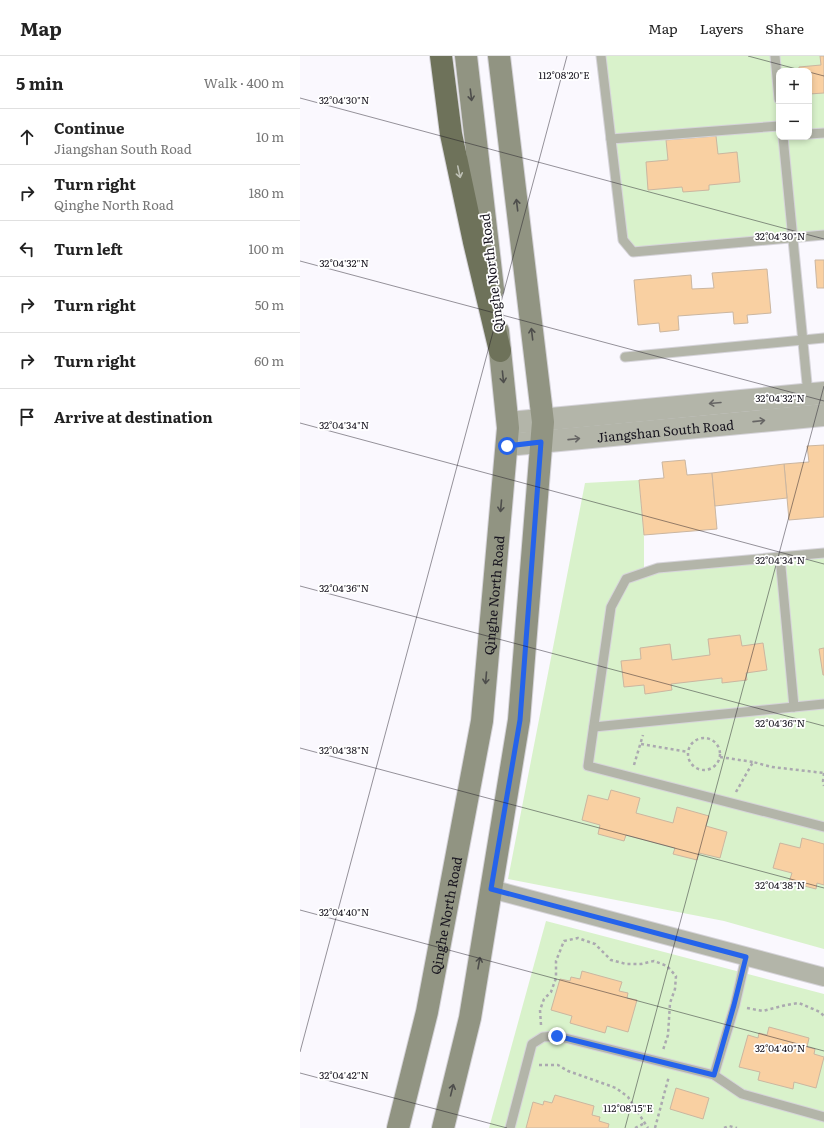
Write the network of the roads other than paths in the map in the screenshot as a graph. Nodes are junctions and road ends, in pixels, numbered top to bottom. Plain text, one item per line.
1 (441, 56) edge
2 (466, 56) edge
3 (499, 56) edge
4 (601, 56) edge
5 (775, 56) edge
6 (776, 68) edge
7 (776, 126) edge
8 (824, 133) edge
9 (812, 134) edge
10 (611, 139) junction
11 (783, 140) edge
12 (824, 235) edge
13 (793, 237) junction
14 (824, 338) edge
15 (803, 340) junction
16 (500, 351) junction
17 (625, 357) dead end
18 (816, 393) edge
19 (824, 415) edge
20 (543, 420) junction
21 (508, 423) junction
22 (541, 442) junction
23 (507, 446) junction
24 (824, 553) edge
25 (780, 557) junction
26 (824, 704) edge
27 (794, 707) junction
28 (594, 728) junction
29 (824, 827) edge
30 (491, 889) junction
31 (746, 957) junction
32 (824, 977) edge
33 (714, 1075) junction
34 (824, 1117) edge
35 (398, 1128) edge
36 (443, 1128) edge
37 (510, 1128) edge

1 -> 16 highway
2 -> 16 main road, Qinghe North Road
20 -> 3 main road
4 - 10 lane
5 - 6 lane
7 - 10 lane
8 - 9 lane
10 - 13 lane
11 - 13 lane
12 - 13 lane
13 - 15 lane
14 - 15 lane
15 - 17 lane
15 - 18 lane
16 -> 21 main road, Qinghe North Road
18 -> 20 street, Jiangshan South Road
22 -> 19 street, Jiangshan South Road
20 - 21 street, Jiangshan South Road
20 - 22 main road
21 - 23 main road, Qinghe North Road
22 - 23 street, Jiangshan South Road
22 - 30 main road
23 -> 35 main road, Qinghe North Road
24 - 25 lane
25 - 27 lane
25 - 28 lane
26 - 27 lane
27 - 28 lane
28 - 29 lane
30 - 31 street
36 -> 30 main road
31 - 32 street
31 - 33 lane
33 - 34 lane
33 - 37 lane

